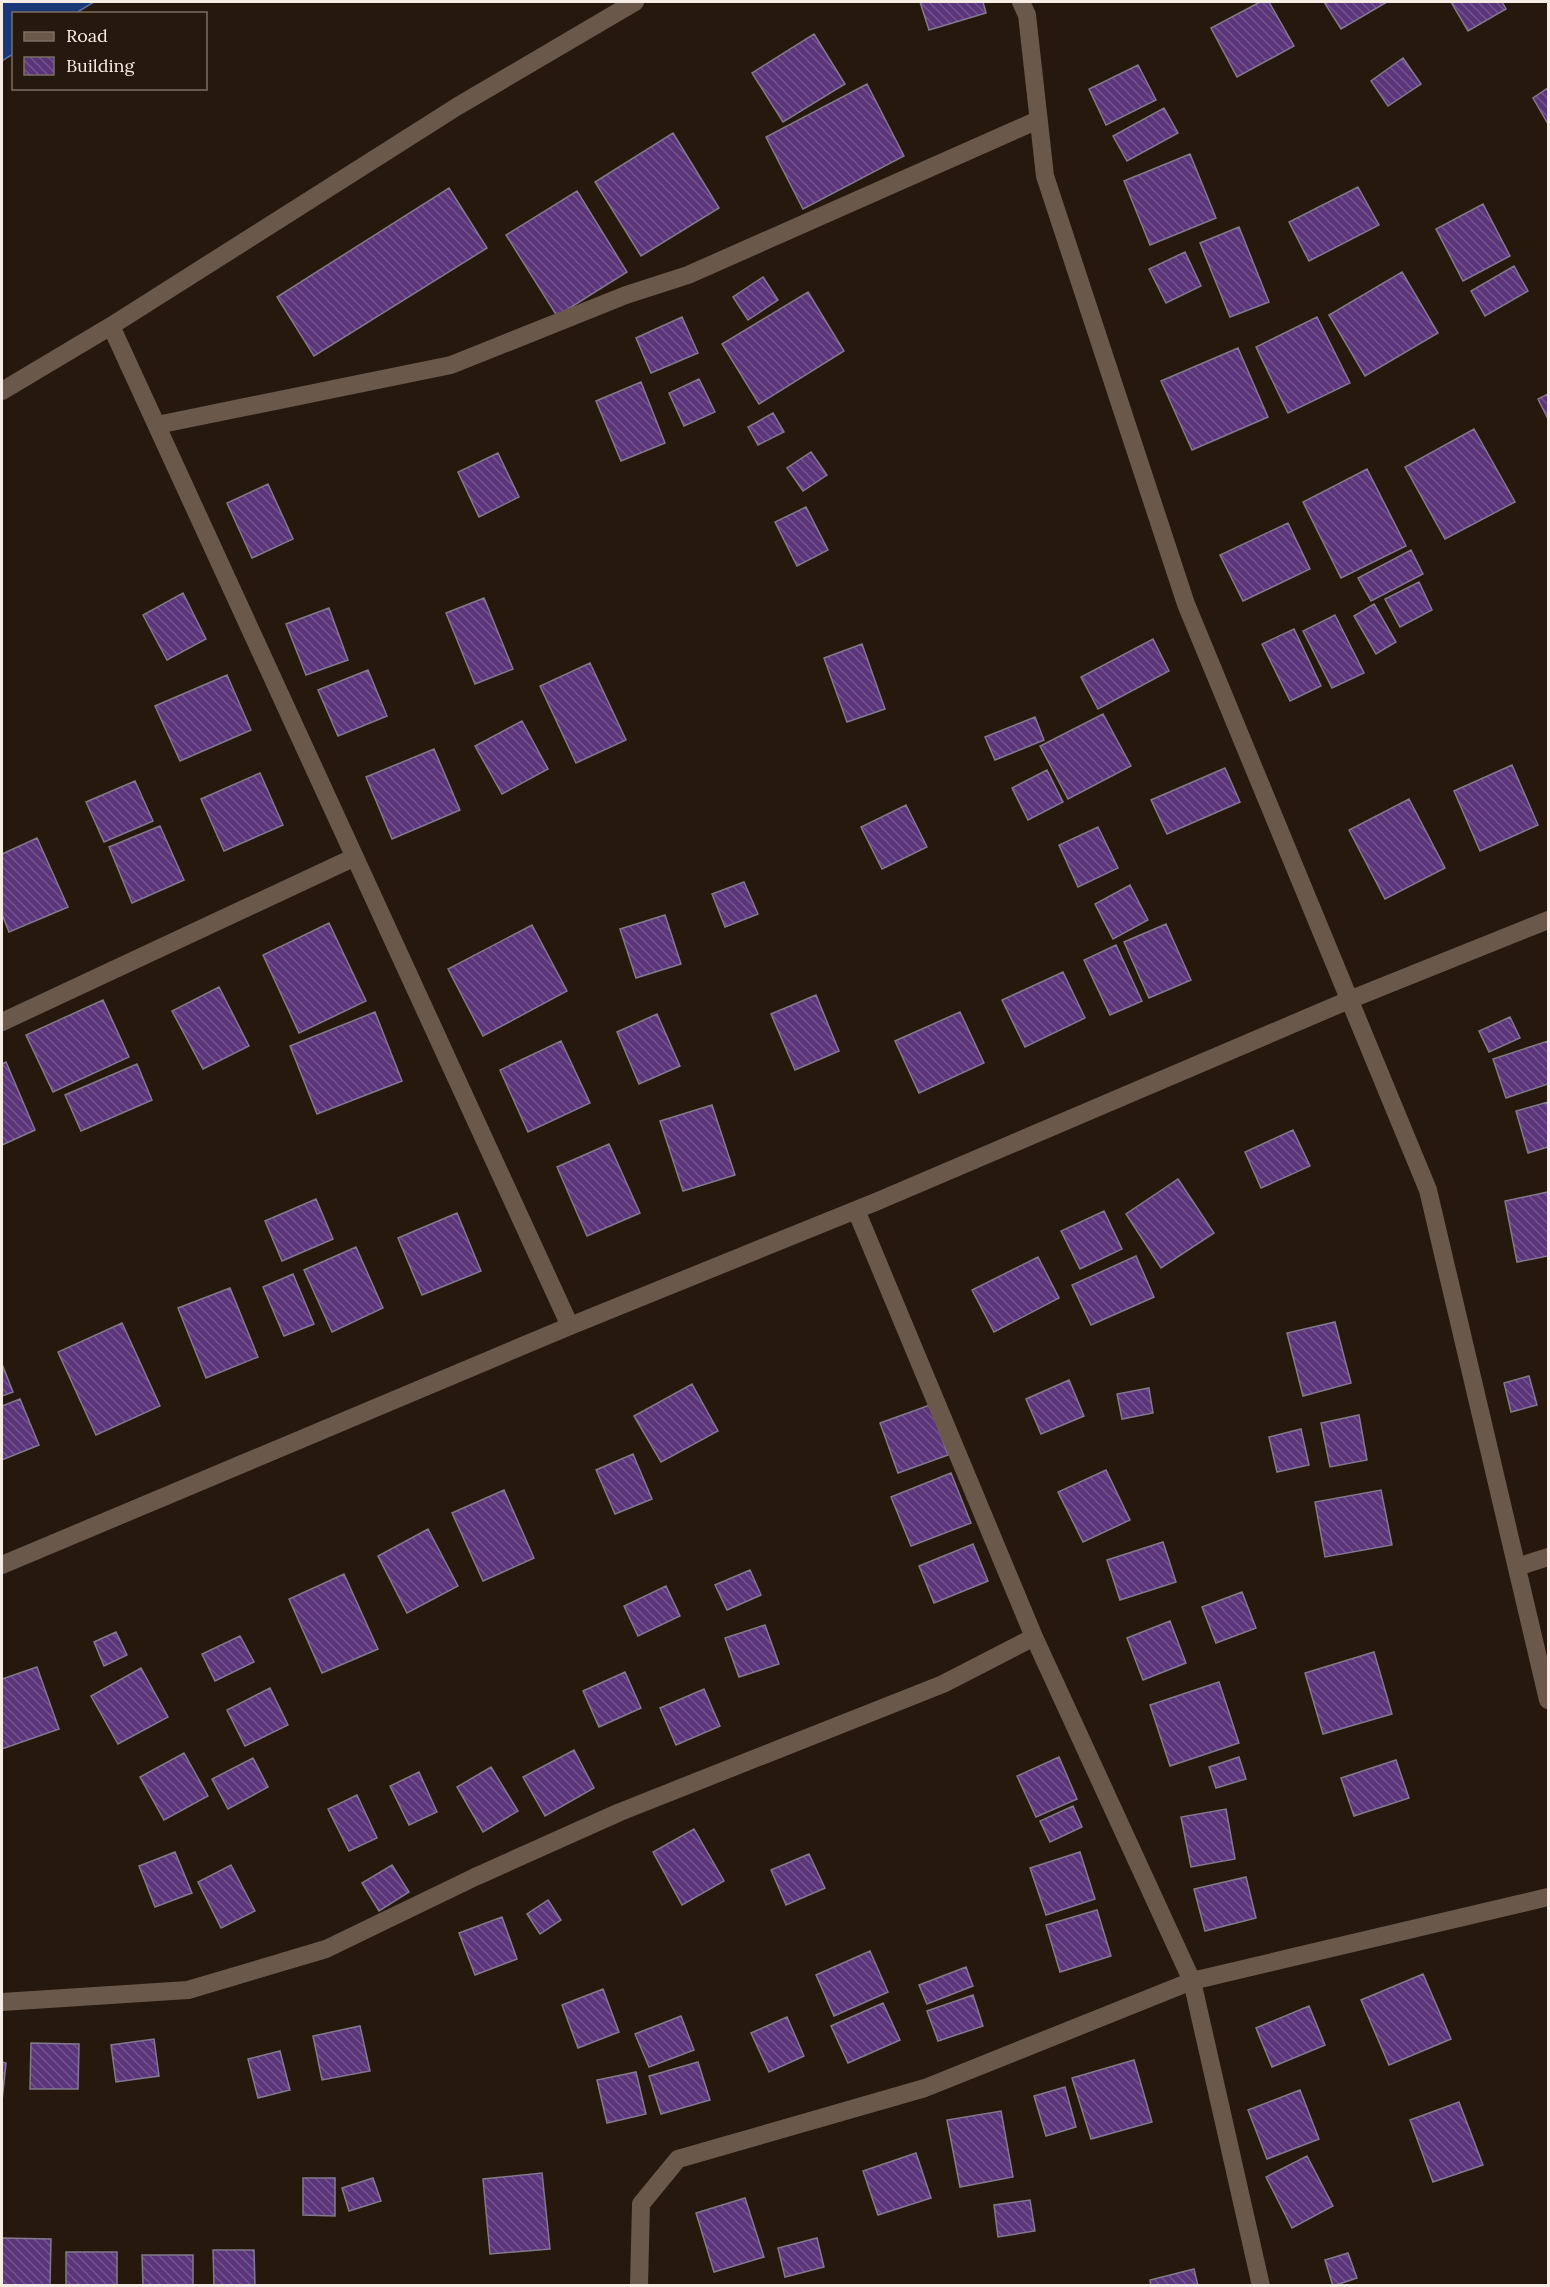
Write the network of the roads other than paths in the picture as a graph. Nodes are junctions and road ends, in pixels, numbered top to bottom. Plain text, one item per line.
1 (635, 2) edge
2 (1021, 2) edge
3 (1038, 120) junction
4 (111, 326) junction
5 (2, 391) edge
6 (157, 425) junction
7 (355, 857) junction
8 (1548, 920) edge
9 (1349, 1000) junction
10 (2, 1022) edge
11 (856, 1210) junction
12 (570, 1326) junction
13 (1548, 1557) edge
14 (2, 1565) edge
15 (1517, 1567) junction
16 (1034, 1637) junction
17 (1548, 1700) edge
18 (1548, 1897) edge
19 (1192, 1981) junction
20 (2, 2002) edge
21 (639, 2286) edge
22 (1261, 2286) edge

1 - 4 street
2 - 3 street
3 - 6 street
3 - 9 street
4 - 5 street
4 - 6 street
6 - 7 street
7 - 10 street
7 - 12 street
8 - 9 street
9 - 11 street
9 - 15 street
11 - 12 street
11 - 16 street
12 - 14 street
13 - 15 street
15 - 17 street
16 - 19 street
16 - 20 street
18 - 19 street
19 - 21 street
19 - 22 street

